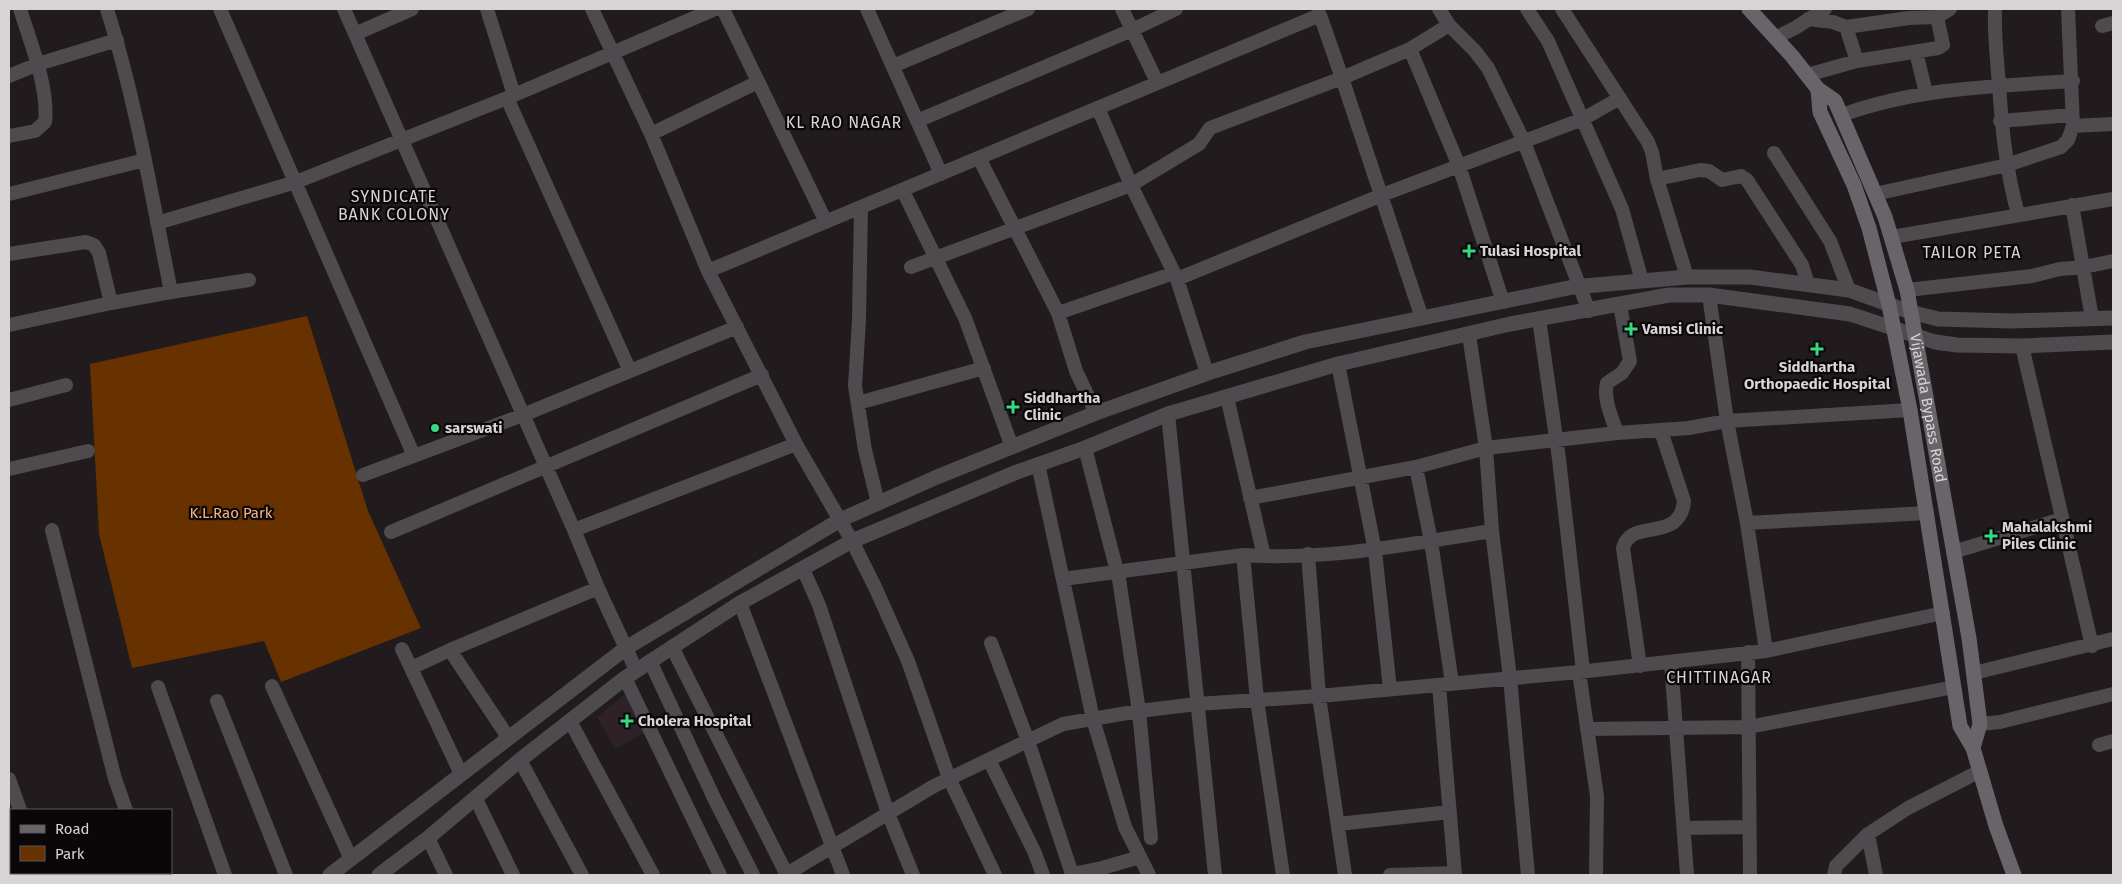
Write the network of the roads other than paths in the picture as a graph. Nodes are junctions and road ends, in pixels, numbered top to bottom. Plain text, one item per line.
1 (20, 9) edge
2 (107, 9) edge
3 (220, 9) edge
4 (344, 9) edge
5 (487, 9) edge
6 (592, 9) edge
7 (715, 9) edge
8 (723, 9) edge
9 (1028, 9) edge
10 (1122, 9) edge
11 (1176, 9) edge
12 (1439, 9) edge
13 (1527, 9) edge
14 (1562, 9) edge
15 (1749, 9) edge
16 (1825, 9) edge
17 (1950, 9) edge
18 (1995, 9) edge
19 (2068, 9) edge
20 (403, 11) edge
21 (873, 11) edge
22 (1326, 12) edge
23 (1937, 17) junction
24 (1808, 19) junction
25 (1450, 25) junction
26 (1846, 27) junction
27 (1132, 30) junction
28 (355, 34) junction
29 (1775, 38) junction
30 (117, 40) junction
31 (1410, 48) junction
32 (1916, 52) junction
33 (614, 53) junction
34 (1857, 61) junction
35 (38, 64) junction
36 (893, 66) junction
37 (1807, 75) junction
38 (9, 76) edge
39 (1342, 78) junction
40 (758, 82) junction
41 (1157, 82) junction
42 (2073, 82) junction
43 (1999, 86) junction
44 (1818, 89) junction
45 (1926, 93) junction
46 (511, 96) junction
47 (1620, 98) junction
48 (1098, 108) junction
49 (1842, 115) junction
50 (1583, 119) junction
51 (2072, 120) junction
52 (917, 121) junction
53 (2000, 121) junction
54 (2113, 124) edge
55 (651, 134) junction
56 (9, 136) edge
57 (402, 140) junction
58 (1524, 142) junction
59 (1774, 152) dead end
60 (979, 158) junction
61 (145, 160) junction
62 (2007, 164) junction
63 (1459, 166) junction
64 (941, 174) junction
65 (1657, 179) junction
66 (296, 182) junction
67 (1131, 185) junction
68 (902, 191) junction
69 (9, 194) edge
70 (1874, 194) junction
71 (1382, 195) junction
72 (2113, 199) edge
73 (2072, 205) junction
74 (861, 208) junction
75 (2018, 214) junction
76 (826, 222) junction
77 (157, 223) junction
78 (1016, 228) junction
79 (1892, 237) junction
80 (9, 254) edge
81 (936, 258) junction
82 (2113, 261) edge
83 (911, 267) dead end
84 (2084, 267) junction
85 (708, 271) junction
86 (1176, 276) junction
87 (1687, 277) junction
88 (249, 280) dead end
89 (1642, 281) junction
90 (1808, 284) junction
91 (1580, 287) junction
92 (1849, 290) junction
93 (1907, 290) junction
94 (171, 292) junction
95 (1709, 295) junction
96 (1503, 302) junction
97 (111, 303) junction
98 (1620, 305) junction
99 (1889, 305) junction
100 (1589, 311) junction
101 (1058, 312) junction
102 (1910, 312) junction
103 (1422, 318) junction
104 (2092, 318) junction
105 (2113, 318) edge
106 (1538, 319) junction
107 (9, 325) edge
108 (737, 328) junction
109 (1894, 328) junction
110 (1469, 335) junction
111 (1914, 336) junction
112 (2113, 342) edge
113 (2022, 346) junction
114 (1338, 364) junction
115 (984, 368) junction
116 (630, 371) junction
117 (1207, 373) junction
118 (762, 375) junction
119 (66, 385) dead end
120 (1227, 397) junction
121 (9, 400) edge
122 (858, 403) junction
123 (1910, 410) junction
124 (1096, 414) junction
125 (1168, 414) junction
126 (523, 415) junction
127 (1727, 421) junction
128 (1661, 431) junction
129 (1617, 433) junction
130 (1556, 440) junction
131 (796, 444) junction
132 (1012, 447) junction
133 (1085, 448) junction
134 (1486, 448) junction
135 (88, 451) dead end
136 (414, 456) junction
137 (1038, 464) junction
138 (546, 467) junction
139 (1416, 467) junction
140 (9, 469) edge
141 (363, 476) dead end
142 (1360, 478) junction
143 (1250, 498) junction
144 (878, 503) junction
145 (1927, 513) junction
146 (840, 520) junction
147 (2062, 520) junction
148 (1747, 523) junction
149 (52, 530) dead end
150 (574, 530) junction
151 (1492, 531) junction
152 (391, 532) dead end
153 (852, 541) junction
154 (1431, 541) junction
155 (1375, 550) junction
156 (1953, 552) junction
157 (1308, 554) junction
158 (1243, 555) junction
159 (1264, 556) junction
160 (1183, 564) junction
161 (803, 569) junction
162 (1118, 572) junction
163 (1063, 579) junction
164 (598, 588) junction
165 (740, 603) junction
166 (1943, 613) junction
167 (2113, 639) edge
168 (991, 643) dead end
169 (2092, 646) junction
170 (672, 647) junction
171 (626, 648) junction
172 (402, 649) dead end
173 (450, 650) junction
174 (1766, 651) junction
175 (1748, 652) junction
176 (650, 661) junction
177 (1671, 662) junction
178 (1640, 666) junction
179 (411, 668) junction
180 (1581, 671) junction
181 (631, 674) junction
182 (1974, 674) junction
183 (1510, 678) junction
184 (1446, 684) junction
185 (272, 686) dead end
186 (158, 687) dead end
187 (1954, 687) junction
188 (1390, 689) junction
189 (2113, 694) edge
190 (1319, 696) junction
191 (1257, 700) junction
192 (217, 702) dead end
193 (1197, 704) junction
194 (1139, 711) junction
195 (1094, 719) junction
196 (570, 721) junction
197 (1980, 724) junction
198 (1676, 727) junction
199 (1749, 727) junction
200 (1587, 729) junction
201 (508, 737) junction
202 (1028, 741) junction
203 (2113, 741) edge
204 (2098, 745) dead end
205 (1973, 748) junction
206 (520, 760) junction
207 (989, 760) junction
208 (1980, 771) junction
209 (461, 774) junction
210 (950, 778) junction
211 (9, 779) edge
212 (476, 799) junction
213 (20, 809) edge
214 (126, 809) edge
215 (1450, 812) junction
216 (888, 813) junction
217 (1338, 824) junction
218 (1749, 827) junction
219 (1684, 828) junction
220 (1868, 834) junction
221 (428, 838) junction
222 (1151, 838) dead end
223 (831, 847) junction
224 (1140, 857) junction
225 (351, 859) junction
226 (1103, 872) edge
227 (1455, 874) edge
228 (225, 875) edge
229 (286, 875) edge
230 (330, 875) edge
231 (379, 875) edge
232 (446, 875) edge
233 (513, 875) edge
234 (582, 875) edge
235 (653, 875) edge
236 (720, 875) edge
237 (753, 875) edge
238 (786, 875) edge
239 (843, 875) edge
240 (913, 875) edge
241 (996, 875) edge
242 (1043, 875) edge
243 (1150, 875) edge
244 (1215, 875) edge
245 (1283, 875) edge
246 (1345, 875) edge
247 (1390, 875) edge
248 (1528, 875) edge
249 (1596, 875) edge
250 (1687, 875) edge
251 (1750, 875) edge
252 (1834, 875) edge
253 (1876, 875) edge
254 (2014, 875) edge

1 - 35 street
2 - 30 street
3 - 66 street
4 - 28 street
5 - 46 street
6 - 33 street
7 - 33 street
8 - 40 street
9 - 36 street
10 - 27 street
11 - 27 street
12 - 25 street
13 - 50 street
14 - 47 street
15 - 29 main road, Vijawada Bypass Road
16 - 24 street
17 - 23 street
18 - 43 street
19 - 42 street
20 - 28 street
21 - 36 street
22 - 39 street
22 - 41 street
23 - 26 street
23 - 32 street
24 - 26 street
24 - 29 street
25 - 31 street
25 - 58 street
26 - 34 street
27 - 41 street
27 - 52 street
28 - 57 street
29 - 37 main road, Vijawada Bypass Road
30 - 35 street
30 - 61 street
31 - 39 street
31 - 63 street
32 - 34 street
32 - 45 street
33 - 46 street
33 - 55 street
34 - 37 street
35 - 38 street
35 - 56 street
36 - 52 street
37 - 44 main road, Vijawada Bypass Road
39 - 67 street
39 - 71 street
40 - 55 street
40 - 76 street
41 - 48 street
42 - 43 street
42 - 51 street
43 - 45 street
43 - 53 street
44 - 49 main road, Vijawada Bypass Road
44 - 99 main road, Vijawada Bypass Road
45 - 49 street
46 - 57 street
46 - 116 street
47 - 50 street
47 - 65 street
48 - 60 street
48 - 67 street
49 - 70 main road, Vijawada Bypass Road
50 - 58 street
50 - 89 street
51 - 53 street
51 - 54 street
51 - 62 street
52 - 64 street
53 - 62 street
55 - 85 street
57 - 66 street
57 - 126 street
58 - 63 street
58 - 91 street
59 - 92 street
60 - 64 street
60 - 78 street
61 - 69 street
61 - 77 street
62 - 70 street
62 - 75 street
63 - 71 street
63 - 96 street
64 - 68 street
65 - 87 street
65 - 90 street
66 - 77 street
66 - 136 street
67 - 78 street
67 - 86 street
68 - 74 street
68 - 81 street
70 - 79 main road, Vijawada Bypass Road
71 - 86 street
71 - 103 street
72 - 73 street
73 - 75 street
73 - 84 street
74 - 76 street
74 - 122 street
75 - 79 street
76 - 85 street
77 - 94 street
78 - 81 street
78 - 101 street
79 - 93 main road, Vijawada Bypass Road
80 - 97 street
81 - 83 street
81 - 115 street
82 - 84 street
84 - 93 street
84 - 104 street
85 - 108 street
86 - 101 street
86 - 117 street
87 - 89 street
87 - 90 street
88 - 94 street
89 - 91 street
90 - 92 street
91 - 96 street
91 - 100 street
92 - 99 street
93 - 102 main road, Vijawada Bypass Road
94 - 97 street
95 - 98 street
95 - 109 street
95 - 127 street
96 - 103 street
97 - 107 street
98 - 100 street
98 - 129 street
99 - 102 street
99 - 109 main road, Vijawada Bypass Road
100 - 106 street
101 - 124 street
102 - 104 street
102 - 111 main road, Vijawada Bypass Road
103 - 117 street
104 - 105 street
106 - 110 street
106 - 130 street
108 - 116 street
108 - 118 street
109 - 111 street
109 - 123 main road, Vijawada Bypass Road
110 - 114 street
110 - 134 street
111 - 113 street
111 - 156 main road, Vijawada Bypass Road
112 - 113 street
113 - 147 street
114 - 120 street
114 - 142 street
115 - 122 street
115 - 132 street
116 - 126 street
117 - 124 street
118 - 131 street
118 - 138 street
119 - 121 street
120 - 125 street
120 - 143 street
122 - 144 street
123 - 127 street
123 - 145 main road, Vijawada Bypass Road
124 - 132 street
125 - 133 street
125 - 160 street
126 - 136 street
126 - 138 street
127 - 128 street
127 - 148 street
128 - 129 street
128 - 178 street
129 - 130 street
130 - 134 street
130 - 180 street
131 - 146 street
131 - 150 street
132 - 144 street
133 - 137 street
133 - 162 street
134 - 139 street
134 - 151 street
135 - 140 street
136 - 141 street
137 - 153 street
137 - 163 street
138 - 150 street
138 - 152 street
139 - 142 street
139 - 154 street
142 - 143 street
142 - 155 street
143 - 159 street
144 - 146 street
145 - 148 street
145 - 166 main road, Vijawada Bypass Road
146 - 153 street
146 - 171 street
147 - 156 street
147 - 169 street
148 - 174 street
149 - 214 street
150 - 164 street
151 - 154 street
151 - 183 street
153 - 161 street
153 - 210 street
154 - 155 street
154 - 184 street
155 - 157 street
155 - 188 street
156 - 182 main road, Vijawada Bypass Road
157 - 159 street
157 - 190 street
158 - 159 street
158 - 160 street
158 - 191 street
160 - 162 street
160 - 193 street
161 - 165 street
161 - 216 street
162 - 163 street
162 - 194 street
163 - 195 street
164 - 171 street
164 - 173 street
165 - 170 street
165 - 223 street
166 - 174 street
166 - 187 main road, Vijawada Bypass Road
167 - 169 street
168 - 202 street
169 - 182 street
170 - 176 street
170 - 238 street
171 - 181 street
171 - 201 street
172 - 179 street
173 - 179 street
173 - 201 street
174 - 175 street
175 - 177 street
175 - 199 street
176 - 181 street
176 - 237 street
177 - 178 street
177 - 198 street
178 - 180 street
179 - 209 street
180 - 183 street
180 - 200 street
181 - 196 street
181 - 236 street
182 - 197 main road, Vijawada Bypass Road
183 - 184 street
183 - 248 street
184 - 188 street
184 - 215 street
185 - 225 street
186 - 228 street
187 - 199 street
187 - 205 main road, Vijawada Bypass Road
188 - 190 street
189 - 197 street
190 - 191 street
190 - 217 street
191 - 193 street
191 - 245 street
192 - 229 street
193 - 194 street
193 - 244 street
194 - 195 street
194 - 222 street
195 - 202 street
195 - 224 street
196 - 206 street
196 - 235 street
197 - 205 main road, Vijawada Bypass Road
198 - 199 street
198 - 200 street
198 - 219 street
199 - 218 street
200 - 249 street
201 - 209 street
202 - 207 street
202 - 226 street
203 - 204 street
205 - 208 main road, Vijawada Bypass Road
206 - 212 street
206 - 234 street
207 - 210 street
207 - 242 street
208 - 220 street
208 - 254 main road, Vijawada Bypass Road
209 - 225 street
210 - 216 street
210 - 241 street
211 - 213 street
212 - 221 street
212 - 233 street
215 - 217 street
215 - 227 street
216 - 223 street
216 - 240 street
217 - 246 street
218 - 219 street
218 - 251 street
219 - 250 street
220 - 252 street
220 - 253 street
221 - 231 street
221 - 232 street
223 - 238 street
223 - 239 street
224 - 226 street
224 - 243 street
225 - 230 street
227 - 247 street

